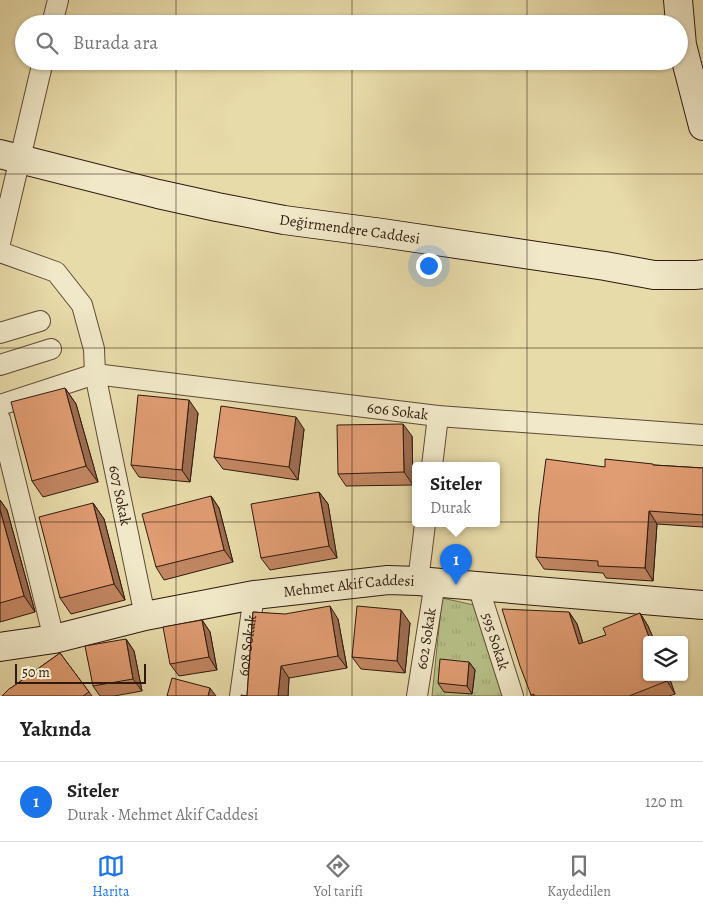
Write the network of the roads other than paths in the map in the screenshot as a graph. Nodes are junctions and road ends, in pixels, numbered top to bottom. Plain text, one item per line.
1 (58, 0) edge
2 (678, 0) edge
3 (54, 15) edge
4 (679, 15) edge
5 (688, 68) edge
6 (40, 70) edge
7 (703, 126) edge
8 (10, 156) edge
9 (0, 243) edge
10 (0, 252) edge
11 (703, 274) edge
12 (40, 321) dead end
13 (0, 333) edge
14 (51, 349) dead end
15 (0, 365) edge
16 (95, 374) junction
17 (0, 404) edge
18 (438, 416) junction
19 (0, 419) edge
20 (703, 435) edge
21 (432, 462) edge
22 (425, 527) edge
23 (426, 582) junction
24 (478, 586) junction
25 (254, 595) junction
26 (703, 605) edge
27 (145, 616) junction
28 (54, 639) junction
29 (0, 647) edge
30 (240, 696) edge
31 (417, 696) edge
32 (513, 696) edge

1 - 3 street
2 - 4 street
5 - 7 street
6 - 8 street
8 - 9 street
8 - 11 street, Değirmendere Caddesi
10 - 16 street, 607 Sokak
12 - 13 street
14 - 15 street
16 - 17 street
16 - 18 street, 606 Sokak
16 - 27 street, 607 Sokak
18 - 20 street, 606 Sokak
18 - 21 street
19 - 28 street
22 - 23 street, 602 Sokak
23 - 24 street, Mehmet Akif Caddesi
23 - 25 street, Mehmet Akif Caddesi
23 - 31 street, 602 Sokak
24 - 26 street, Mehmet Akif Caddesi
24 - 32 street, 595 Sokak
25 - 27 street, Mehmet Akif Caddesi
25 - 30 street, 608 Sokak
27 - 28 street, Mehmet Akif Caddesi
28 - 29 street, Mehmet Akif Caddesi

